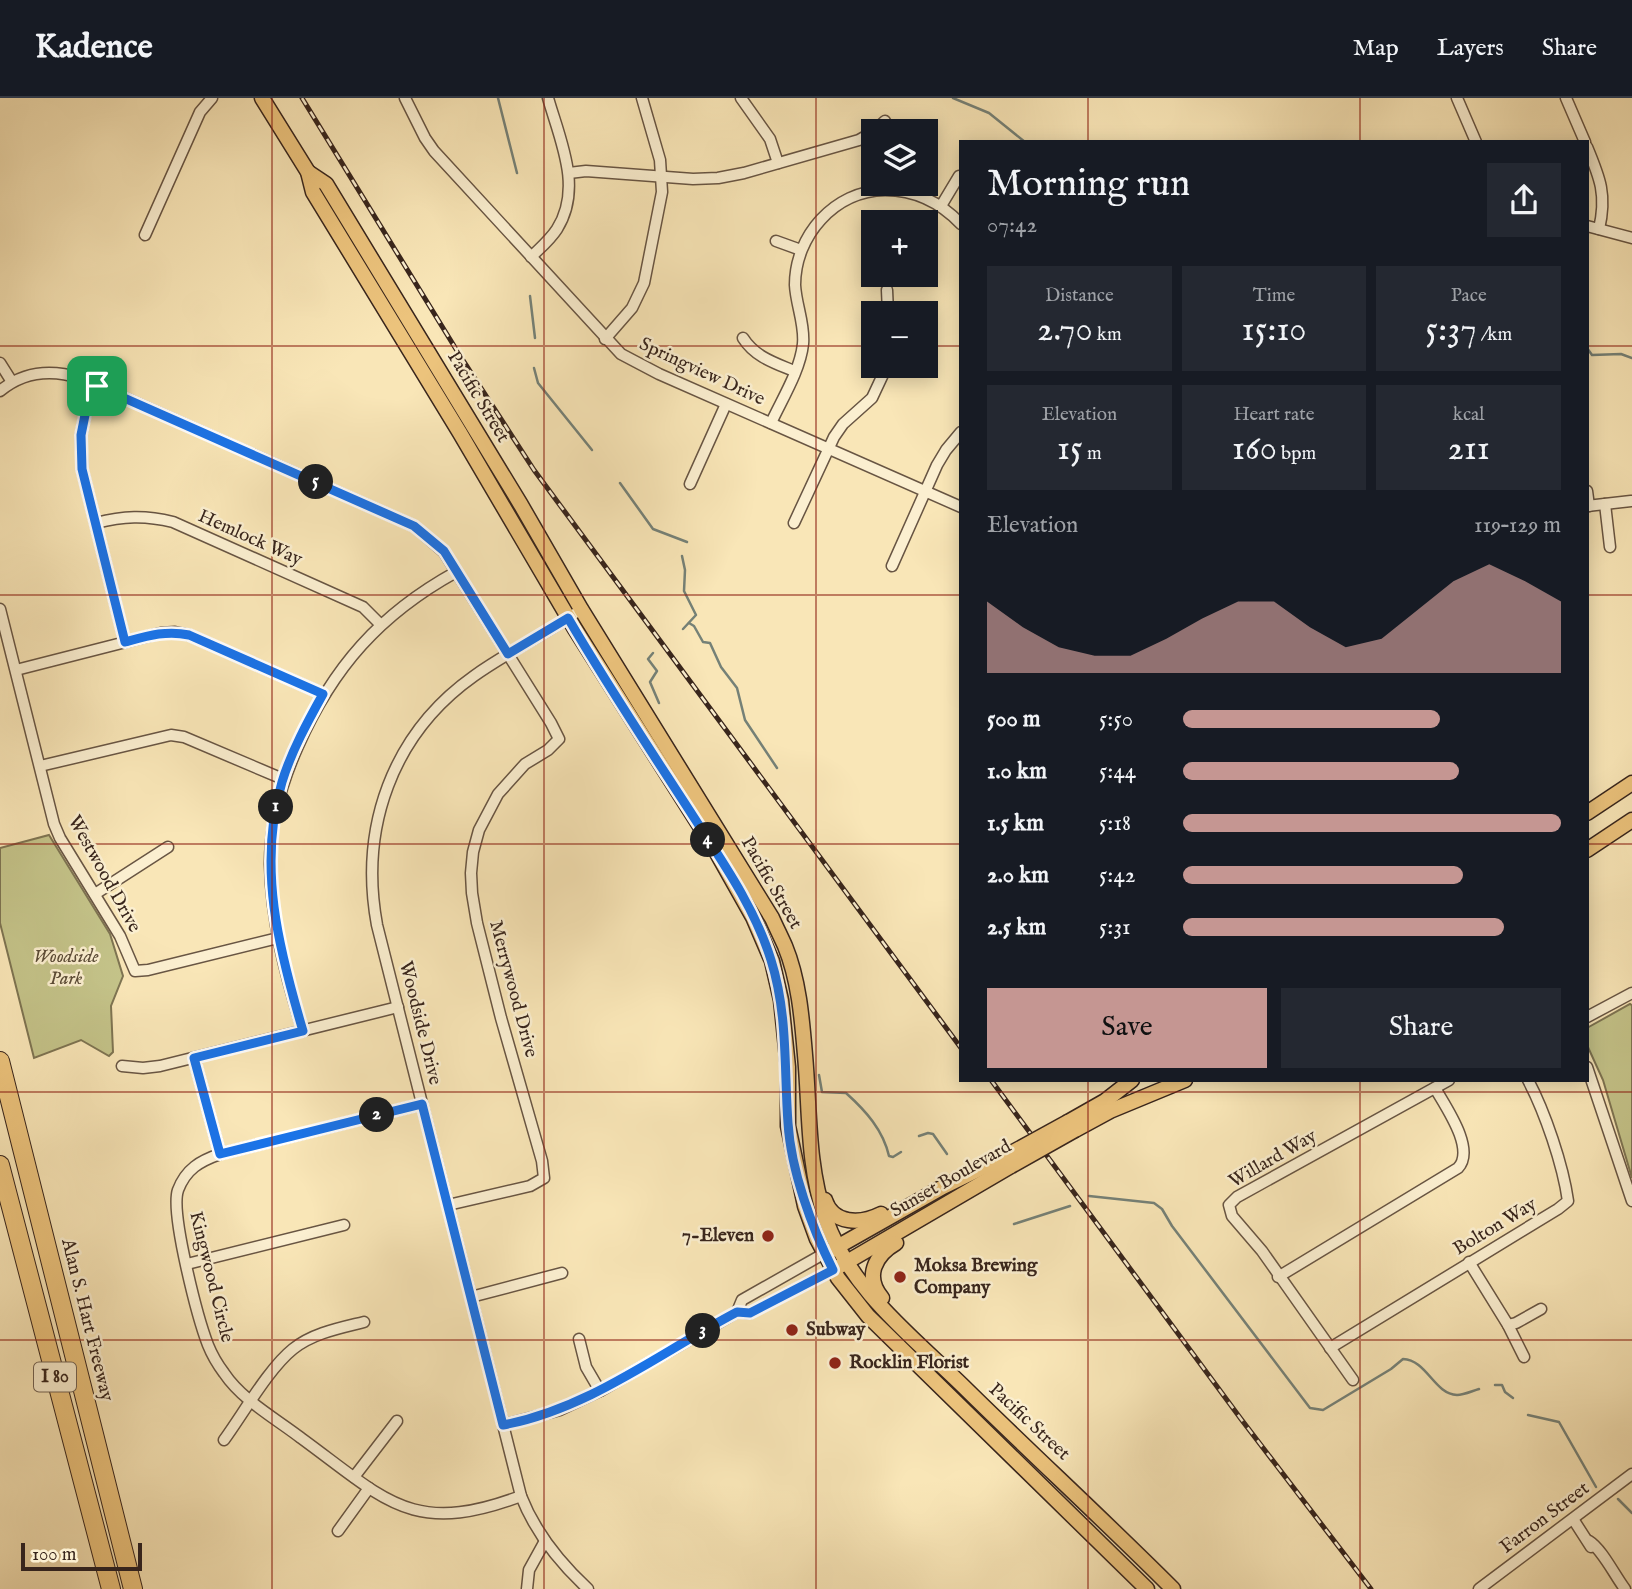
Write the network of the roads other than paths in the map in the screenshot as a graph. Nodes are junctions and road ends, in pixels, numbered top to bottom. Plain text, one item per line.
1 (212, 98) edge
2 (262, 98) edge
3 (405, 98) edge
4 (548, 98) edge
5 (642, 98) edge
6 (741, 98) edge
7 (1457, 98) edge
8 (1566, 98) edge
9 (861, 139) edge
10 (1475, 140) edge
11 (1584, 140) edge
12 (1589, 153) edge
13 (778, 163) junction
14 (308, 172) junction
15 (569, 173) junction
16 (959, 176) edge
17 (662, 177) junction
18 (940, 206) junction
19 (959, 222) edge
20 (350, 225) junction
21 (1589, 226) edge
22 (1599, 229) junction
23 (145, 235) dead end
24 (1632, 239) edge
25 (776, 241) dead end
26 (801, 250) junction
27 (531, 257) junction
28 (354, 259) junction
29 (386, 284) junction
30 (887, 290) dead end
31 (887, 301) edge
32 (416, 333) junction
33 (743, 338) dead end
34 (605, 339) junction
35 (0, 363) edge
36 (420, 369) junction
37 (794, 371) junction
38 (881, 378) edge
39 (12, 382) junction
40 (97, 386) junction
41 (0, 391) edge
42 (726, 404) junction
43 (771, 424) junction
44 (959, 434) edge
45 (485, 447) junction
46 (827, 448) junction
47 (487, 481) junction
48 (690, 484) dead end
49 (925, 491) junction
50 (1632, 500) edge
51 (1605, 504) junction
52 (521, 505) junction
53 (959, 506) edge
54 (1589, 506) edge
55 (96, 523) junction
56 (794, 523) dead end
57 (1610, 547) dead end
58 (892, 566) dead end
59 (456, 572) junction
60 (0, 609) edge
61 (581, 609) junction
62 (568, 618) junction
63 (380, 624) junction
64 (125, 642) junction
65 (508, 654) junction
66 (16, 670) junction
67 (323, 694) junction
68 (40, 766) junction
69 (283, 779) junction
70 (1632, 783) edge
71 (1589, 812) edge
72 (1632, 820) edge
73 (168, 847) dead end
74 (722, 849) junction
75 (1589, 849) edge
76 (95, 894) junction
77 (778, 932) junction
78 (278, 938) junction
79 (763, 938) junction
80 (1632, 993) edge
81 (781, 1000) junction
82 (398, 1007) junction
83 (1589, 1016) edge
84 (303, 1031) junction
85 (805, 1056) junction
86 (194, 1058) junction
87 (0, 1061) edge
88 (122, 1066) dead end
89 (1589, 1073) edge
90 (1129, 1082) edge
91 (1180, 1082) edge
92 (1445, 1082) edge
93 (1529, 1082) edge
94 (1435, 1087) junction
95 (422, 1104) junction
96 (1072, 1126) junction
97 (220, 1154) junction
98 (1008, 1162) junction
99 (0, 1165) edge
100 (816, 1183) junction
101 (1632, 1201) edge
102 (447, 1205) junction
103 (909, 1207) junction
104 (916, 1223) junction
105 (344, 1225) dead end
106 (831, 1250) junction
107 (846, 1262) junction
108 (1469, 1262) junction
109 (187, 1264) junction
110 (833, 1270) junction
111 (562, 1273) dead end
112 (1278, 1277) junction
113 (471, 1297) junction
114 (1541, 1308) dead end
115 (737, 1312) junction
116 (364, 1322) dead end
117 (1508, 1325) junction
118 (912, 1337) junction
119 (579, 1339) dead end
120 (1330, 1348) junction
121 (1524, 1357) dead end
122 (1353, 1380) dead end
123 (600, 1391) junction
124 (252, 1401) junction
125 (971, 1417) junction
126 (397, 1421) dead end
127 (503, 1425) junction
128 (224, 1440) dead end
129 (1027, 1448) junction
130 (1632, 1474) edge
131 (354, 1477) junction
132 (369, 1488) junction
133 (521, 1496) junction
134 (1573, 1519) junction
135 (338, 1531) dead end
136 (545, 1541) junction
137 (111, 1589) edge
138 (133, 1589) edge
139 (527, 1589) edge
140 (589, 1589) edge
141 (1147, 1589) edge
142 (1174, 1589) edge
143 (1479, 1589) edge
144 (1625, 1589) edge

1 - 23 street
2 - 14 main road, Pacific Street
3 - 27 street, Springview Drive
4 - 15 street
5 - 17 street
6 - 13 street
7 - 10 street
8 - 11 street
9 - 13 street
12 - 22 street
13 - 17 street
14 - 20 main road, Pacific Street
14 - 28 main road, Pacific Street
15 - 17 street
15 - 27 street
16 - 18 street
17 - 34 street
18 - 19 street
18 - 26 street
20 - 28 main road
20 - 29 main road, Pacific Street
21 - 22 street
22 - 24 street
25 - 26 street
26 - 37 street
27 - 34 street, Springview Drive
28 - 29 main road
28 - 36 main road, Pacific Street
29 - 32 main road, Pacific Street
30 - 31 street
32 - 36 main road
32 - 45 main road, Pacific Street
33 - 37 street
34 - 42 street, Springview Drive
35 - 39 street
36 - 47 main road, Pacific Street
37 - 43 street
38 - 46 street
39 - 40 street
39 - 41 street
40 - 55 street
40 - 59 street
42 - 43 street, Springview Drive
42 - 48 street
43 - 46 street, Springview Drive
44 - 49 street
45 - 47 main road
45 - 52 main road, Pacific Street
46 - 49 street, Springview Drive
46 - 56 street
47 - 52 main road
47 - 62 main road, Pacific Street
49 - 53 street, Springview Drive
49 - 58 street
50 - 51 street
51 - 54 street
51 - 57 street
52 - 61 main road, Pacific Street
55 - 63 street, Hemlock Way
55 - 64 street
59 - 63 street
59 - 65 street
60 - 66 street, Westwood Drive
61 - 62 street, Woodside Drive
61 - 74 main road, Pacific Street
62 - 65 street, Woodside Drive
62 - 74 main road, Pacific Street
63 - 67 street
64 - 66 street
64 - 67 street
65 - 82 street, Woodside Drive
65 - 102 street, Merrywood Drive
66 - 68 street, Westwood Drive
67 - 69 street
68 - 69 street
68 - 76 street, Westwood Drive
69 - 78 street
70 - 71 main road
72 - 75 main road
73 - 76 street
74 - 77 main road, Pacific Street
74 - 79 main road, Pacific Street
76 - 78 street, Westwood Drive
77 - 79 main road
77 - 85 main road, Pacific Street
78 - 84 street
79 - 81 main road, Pacific Street
80 - 83 street
81 - 85 main road
81 - 106 main road, Pacific Street
82 - 84 street
82 - 95 street, Woodside Drive
84 - 86 street
85 - 100 main road, Pacific Street
86 - 88 street
86 - 97 street
87 - 138 highway, Alan S. Hart Freeway / I 80
89 - 101 street
90 - 96 main road, Sunset Boulevard
91 - 96 main road, Sunset Boulevard
92 - 94 street, Willard Way
93 - 108 street, Bolton Way
94 - 112 street
94 - 112 street, Willard Way
95 - 97 street, Kingwood Circle
95 - 102 street, Woodside Drive
96 - 98 main road, Sunset Boulevard, bridge
97 - 109 street, Kingwood Circle
98 - 103 main road, Sunset Boulevard
98 - 104 main road, Sunset Boulevard
99 - 137 highway, I 80
100 - 103 main road
100 - 106 main road, Pacific Street
102 - 113 street, Woodside Drive
103 - 106 main road, Sunset Boulevard
104 - 107 main road, Sunset Boulevard
104 - 118 main road
105 - 109 street
106 - 107 main road, Pacific Street
106 - 110 main road, Pacific Street
106 - 115 street, Sunset Boulevard
107 - 110 main road, Sunset Boulevard
107 - 118 main road, Pacific Street
108 - 117 street
108 - 120 street, Bolton Way
109 - 124 street, Kingwood Circle
110 - 115 street, Sunset Boulevard
110 - 125 main road, Pacific Street
111 - 113 street
112 - 120 street, Willard Way
113 - 127 street, Woodside Drive
114 - 117 street
115 - 123 street, Sunset Boulevard
116 - 124 street
117 - 121 street
118 - 129 main road, Pacific Street
119 - 123 street
120 - 122 street, Willard Way
123 - 127 street, Sunset Boulevard
124 - 128 street
124 - 131 street, Kingwood Circle
125 - 129 main road
125 - 141 main road, Pacific Street
126 - 131 street
127 - 133 street, Woodside Drive
129 - 142 main road, Pacific Street
130 - 134 street, Farron Street
131 - 132 street, Kingwood Circle
132 - 133 street, Kingwood Circle
132 - 135 street
133 - 136 street, Woodside Drive
134 - 143 street, Farron Street
134 - 144 street
136 - 139 street
136 - 140 street, Woodside Drive

